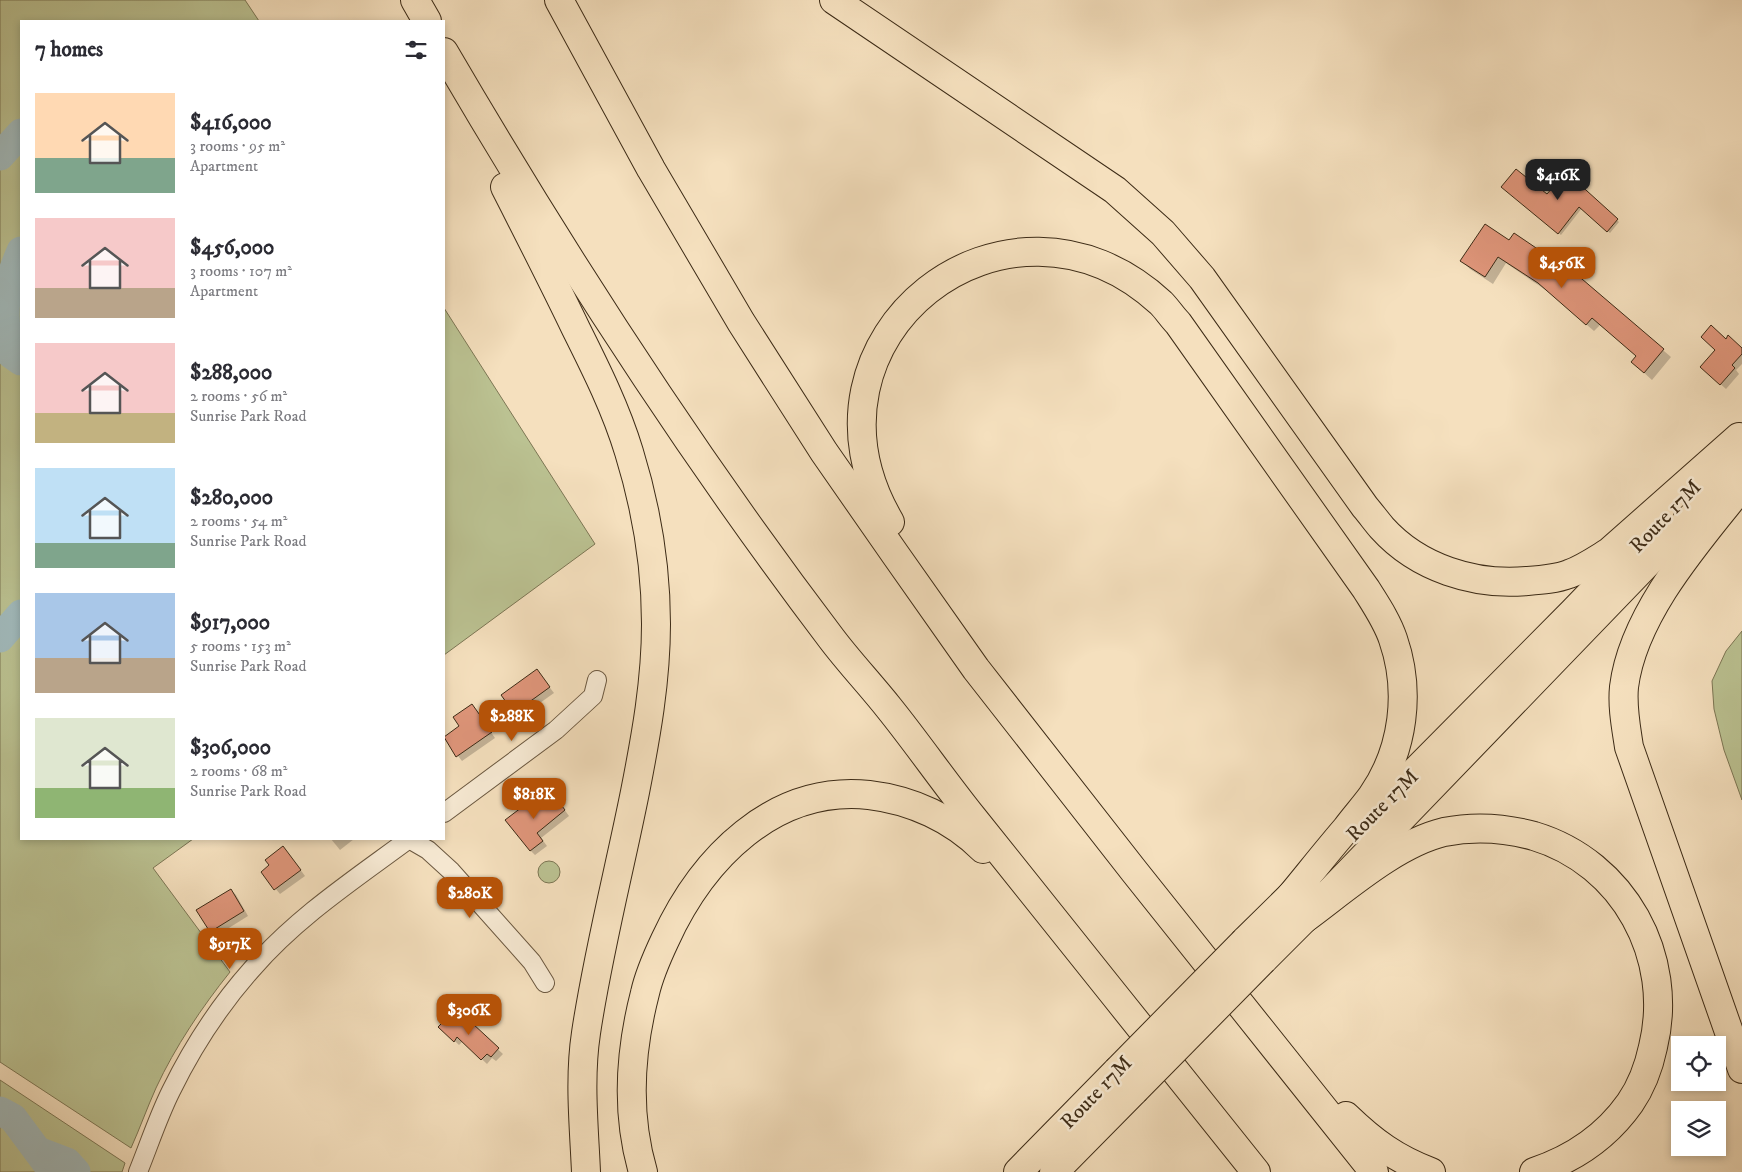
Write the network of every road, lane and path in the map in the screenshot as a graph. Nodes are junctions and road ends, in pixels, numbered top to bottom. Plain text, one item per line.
1 (560, 0) edge
2 (834, 0) edge
3 (445, 54) edge
4 (445, 61) edge
5 (1741, 436) edge
6 (1742, 465) edge
7 (1742, 486) edge
8 (963, 649) junction
9 (597, 680) dead end
10 (445, 812) edge
11 (408, 840) edge
12 (411, 840) edge
13 (1297, 908) junction
14 (1055, 920) junction
15 (1254, 950) junction
16 (545, 983) dead end
17 (1261, 1030) junction
18 (1742, 1069) edge
19 (138, 1172) edge
20 (586, 1172) edge
21 (643, 1172) edge
22 (1018, 1172) edge
23 (1054, 1172) edge
24 (1256, 1172) edge
25 (1374, 1172) edge
26 (1431, 1172) edge
27 (1534, 1172) edge

1 - 8 main road
2 - 5 main road
3 - 14 main road
4 - 20 main road
5 - 13 main road, Route 17M
6 - 13 main road, Route 17M
7 - 18 main road
8 - 13 main road
8 - 17 main road
9 - 10 street
11 - 19 street
12 - 16 street
13 - 15 main road, Route 17M
13 - 27 main road
14 - 21 main road
14 - 24 main road
15 - 22 main road, Route 17M, bridge
15 - 23 main road, Route 17M, bridge
17 - 25 main road
17 - 26 main road

